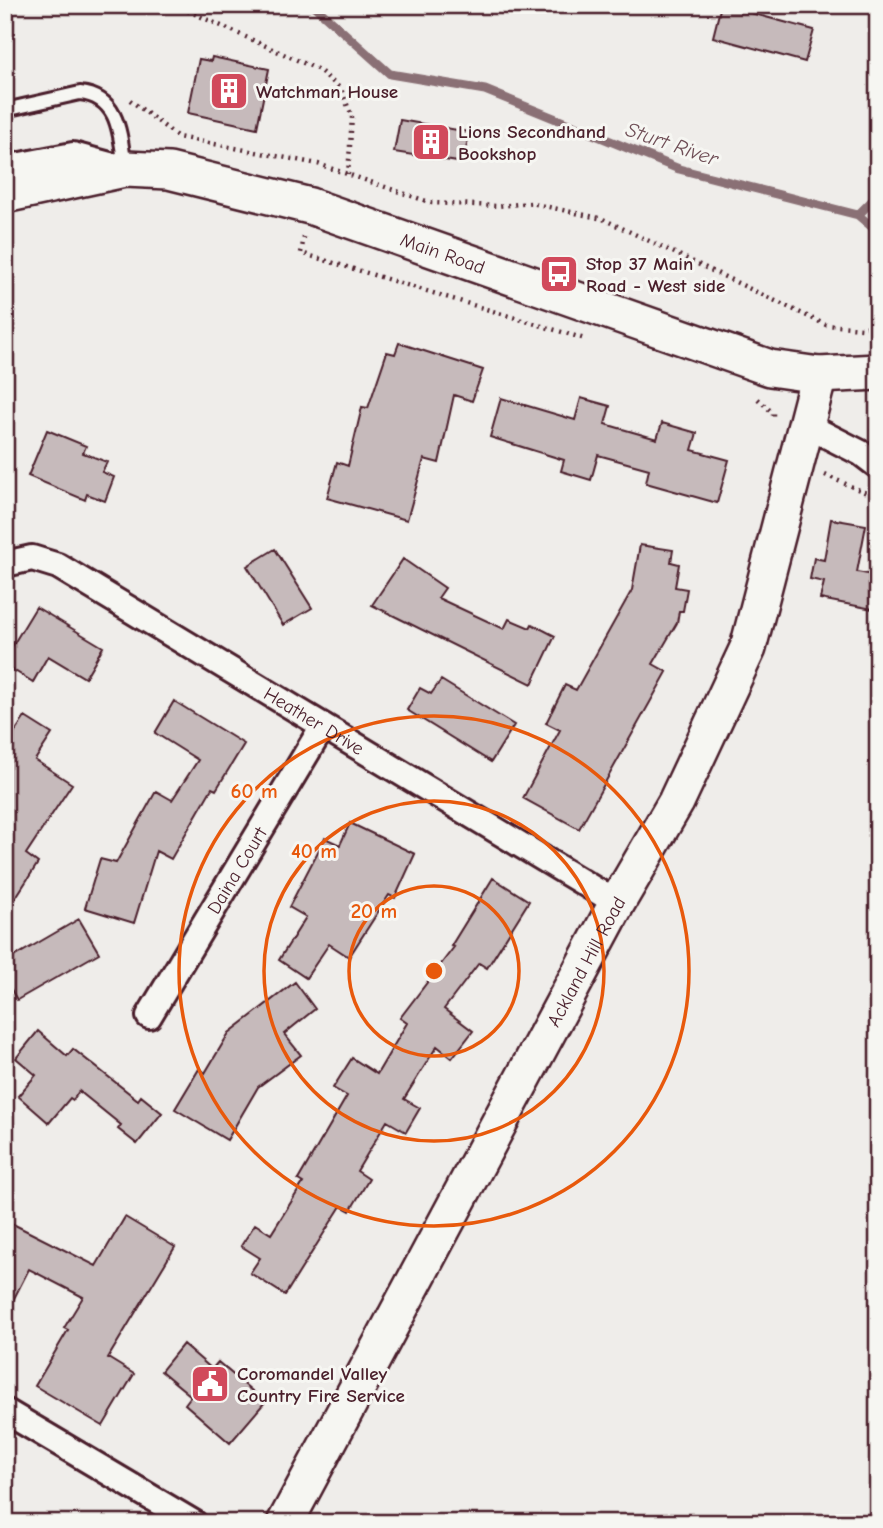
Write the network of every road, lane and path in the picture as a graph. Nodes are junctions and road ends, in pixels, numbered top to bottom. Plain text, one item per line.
1 (9, 5) edge
2 (176, 5) edge
3 (5, 22) edge
4 (125, 96) dead end
5 (5, 110) edge
6 (5, 168) edge
7 (125, 169) junction
8 (348, 174) junction
9 (5, 195) edge
10 (878, 324) edge
11 (878, 372) edge
12 (819, 375) junction
13 (806, 425) junction
14 (878, 466) edge
15 (827, 476) dead end
16 (878, 498) edge
17 (5, 564) edge
18 (323, 726) junction
19 (617, 903) junction
20 (149, 1016) dead end
21 (5, 1411) edge
22 (194, 1523) edge
23 (285, 1523) edge

1 - 3 path
2 - 8 path
4 - 8 path
5 - 7 lane
6 - 7 street
7 - 9 street, Main Road
7 - 12 street, Main Road
8 - 10 path
11 - 12 street, Main Road
12 - 13 street, Ackland Hill Road
13 - 14 street
13 - 19 street, Ackland Hill Road
15 - 16 path
17 - 18 street, Heather Drive
18 - 19 street, Heather Drive
18 - 20 street, Daina Court
19 - 23 street, Ackland Hill Road
21 - 22 street

